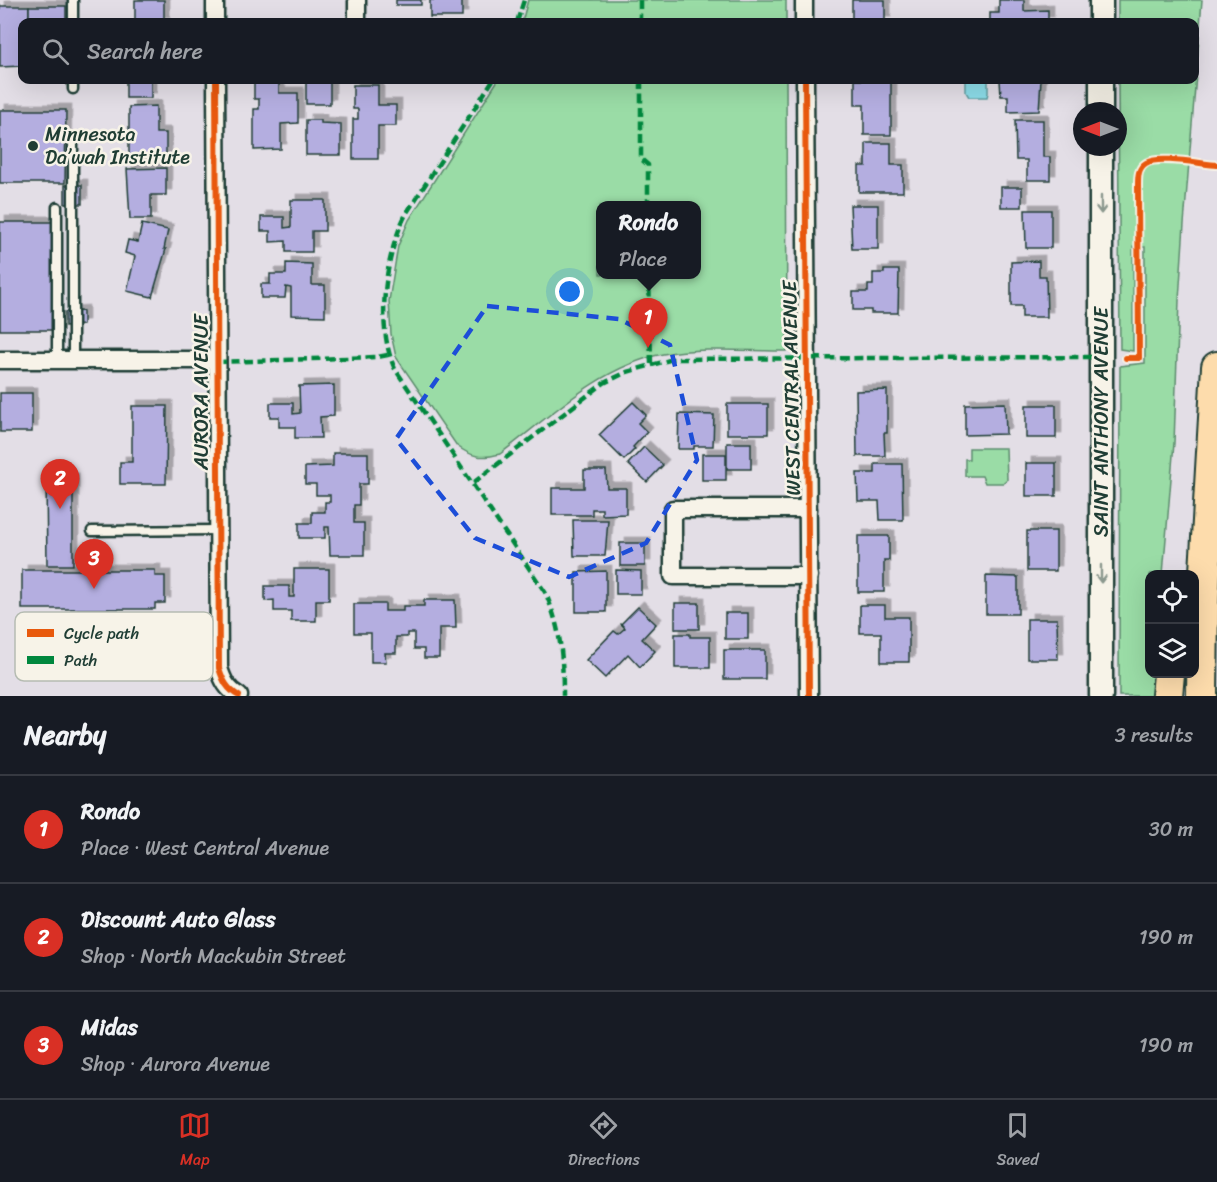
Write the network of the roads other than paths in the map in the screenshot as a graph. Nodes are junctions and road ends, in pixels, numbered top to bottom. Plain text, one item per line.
1 (73, 0) edge
2 (215, 0) edge
3 (357, 0) edge
4 (804, 0) edge
5 (1101, 0) edge
6 (73, 18) edge
7 (215, 18) edge
8 (357, 18) edge
9 (804, 18) edge
10 (1101, 18) edge
11 (216, 84) edge
12 (805, 84) edge
13 (1101, 84) edge
14 (1101, 102) edge
15 (73, 142) dead end
16 (1101, 156) edge
17 (57, 207) dead end
18 (65, 359) junction
19 (0, 360) edge
20 (218, 360) junction
21 (1217, 367) edge
22 (1208, 507) junction
23 (808, 509) junction
24 (219, 530) junction
25 (92, 531) dead end
26 (1191, 570) edge
27 (809, 576) junction
28 (1169, 678) edge
29 (239, 696) edge
30 (809, 696) edge
31 (1101, 696) edge
32 (1167, 696) edge
33 (1202, 696) edge

1 - 6 lane
2 - 7 street
3 - 8 street
4 - 9 street
5 - 10 street
11 - 20 street, AURORA AVENUE
12 - 23 street, WEST CENTRAL AVENUE
13 - 14 street
15 - 18 lane
16 -> 31 street, SAINT ANTHONY AVENUE
17 - 18 lane
18 - 19 street
18 - 20 street
20 - 24 street, AURORA AVENUE
21 - 22 highway
22 - 26 highway
22 - 33 highway
23 - 27 street, WEST CENTRAL AVENUE
23 - 27 street
24 - 25 lane
24 - 29 street, AURORA AVENUE
27 - 30 street, WEST CENTRAL AVENUE
28 - 32 highway

